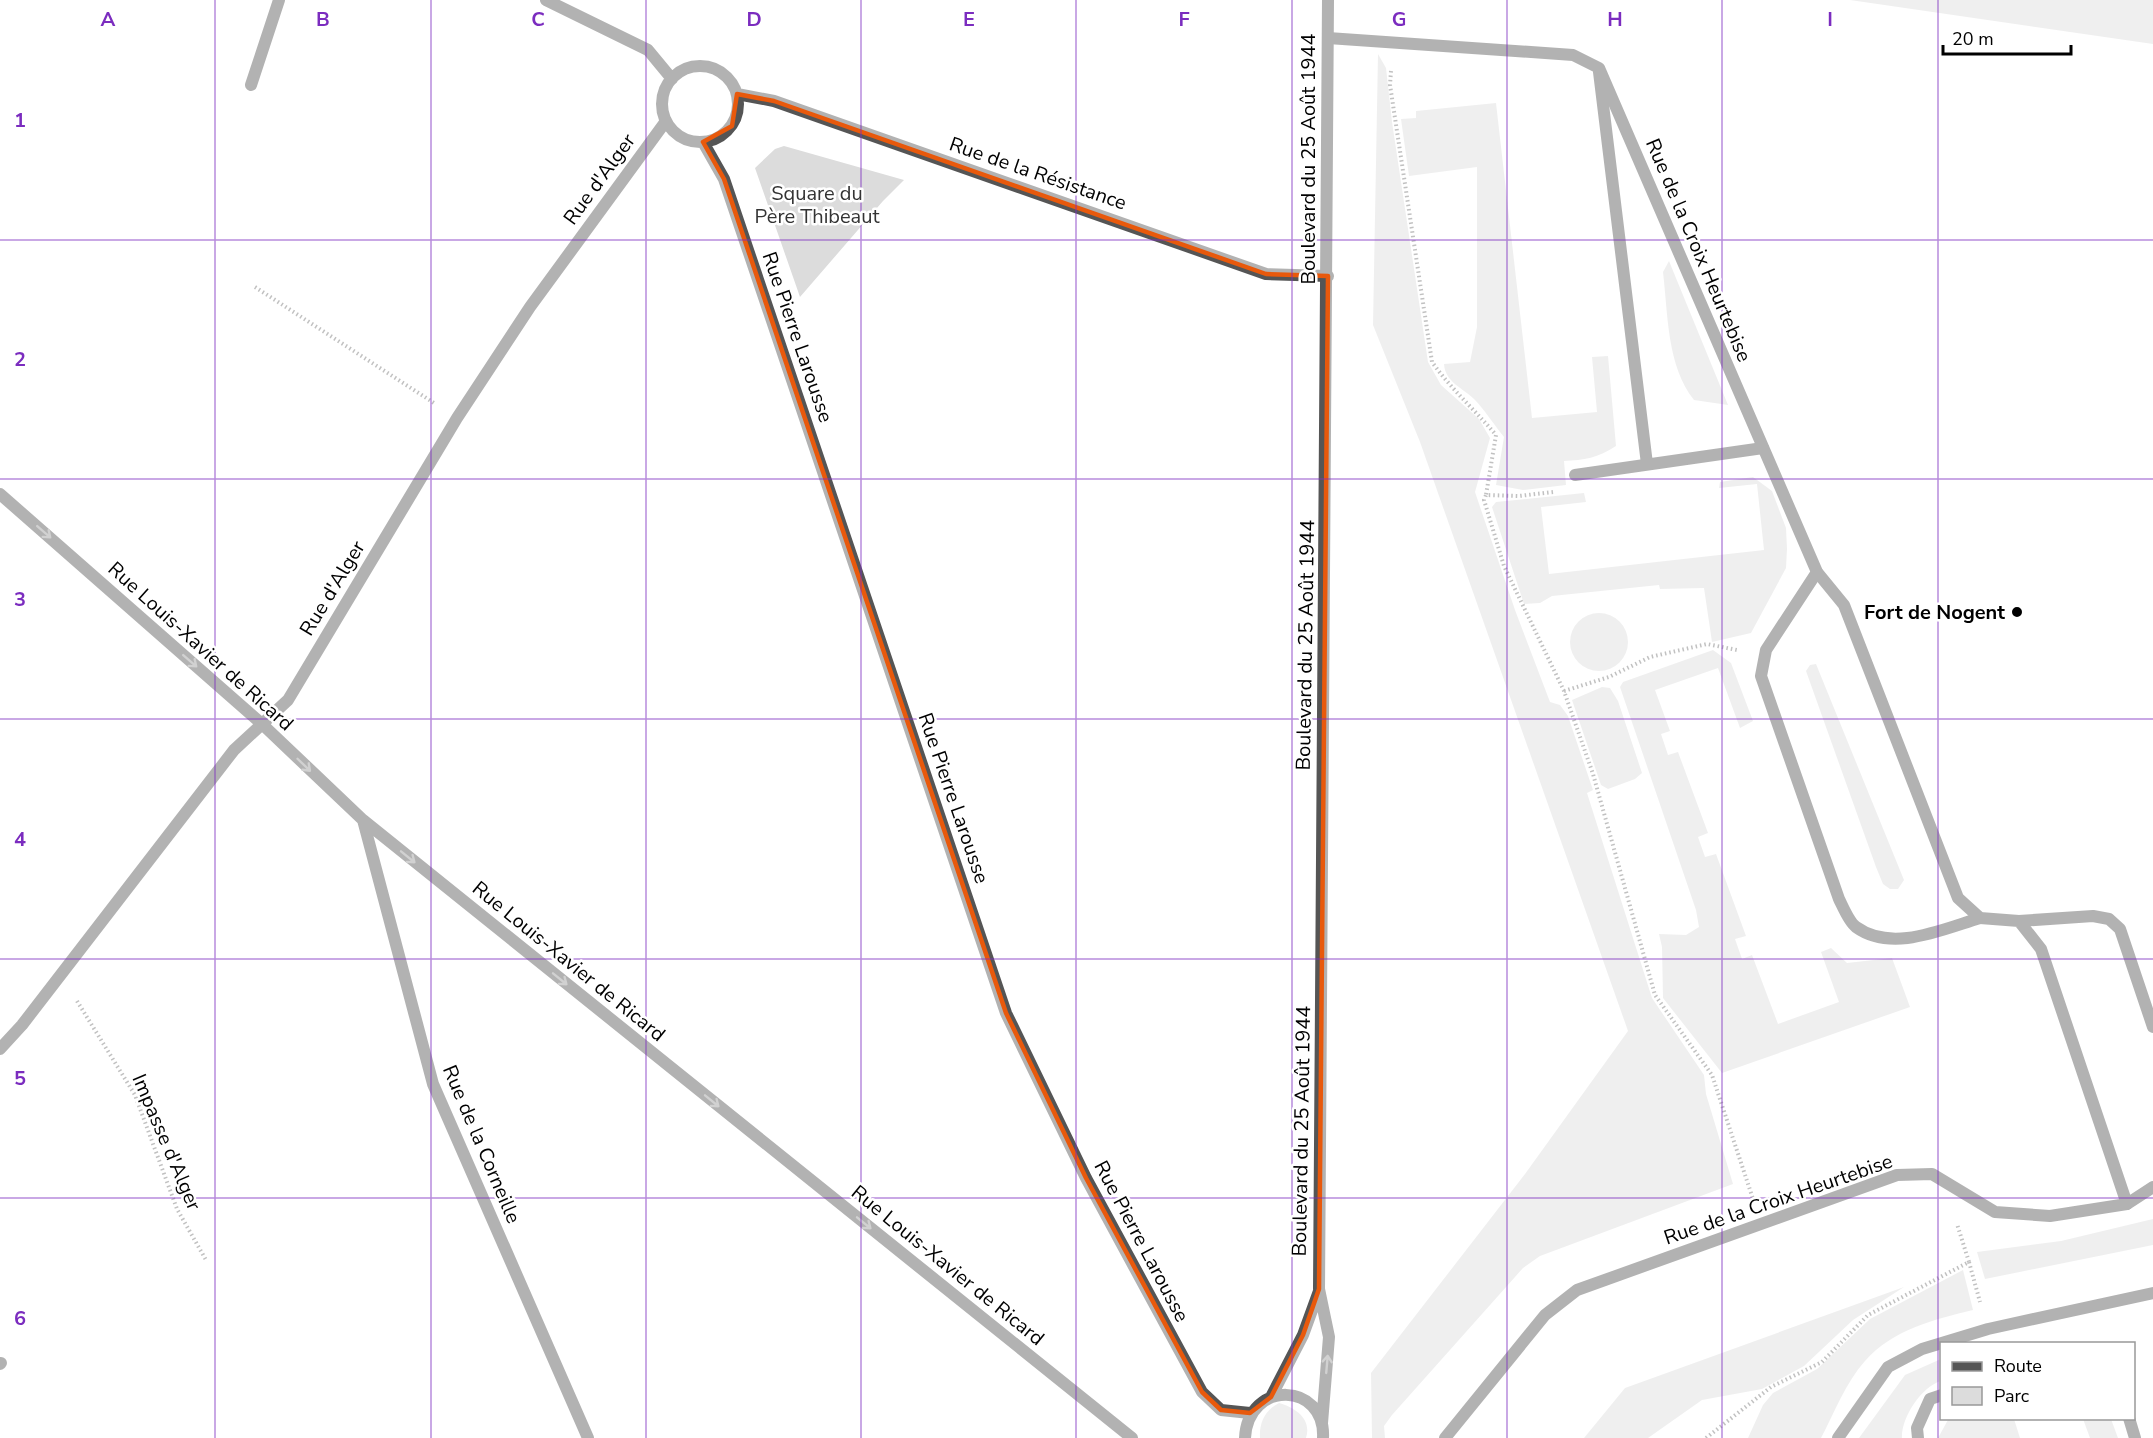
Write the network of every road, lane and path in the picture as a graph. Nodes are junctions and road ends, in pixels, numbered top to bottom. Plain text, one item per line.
1 (279, 0) edge
2 (546, 0) edge
3 (1328, 0) edge
4 (1328, 38) junction
5 (1392, 42) junction
6 (1599, 68) junction
7 (672, 79) junction
8 (251, 85) dead end
9 (737, 94) junction
10 (666, 121) junction
11 (703, 142) junction
12 (1328, 276) junction
13 (255, 287) dead end
14 (457, 418) junction
15 (1763, 448) junction
16 (1647, 464) junction
17 (1575, 475) joint
18 (0, 494) edge
19 (1486, 495) junction
20 (1817, 572) junction
21 (1763, 664) junction
22 (1564, 691) junction
23 (261, 724) junction
24 (363, 820) junction
25 (1980, 918) junction
26 (2019, 921) junction
27 (61, 974) junction
28 (2153, 1027) edge
29 (0, 1049) edge
30 (1944, 1183) junction
31 (2153, 1187) edge
32 (2127, 1204) junction
33 (1761, 1224) junction
34 (206, 1260) dead end
35 (1969, 1262) junction
36 (1319, 1289) junction
37 (2153, 1293) edge
38 (1979, 1299) dead end
39 (1945, 1342) edge
40 (1940, 1344) edge
41 (1940, 1395) edge
42 (1270, 1397) junction
43 (1250, 1413) junction
44 (2129, 1420) edge
45 (1322, 1423) junction
46 (588, 1438) edge
47 (1132, 1438) edge
48 (1245, 1438) edge
49 (1323, 1438) edge
50 (1445, 1438) edge
51 (1706, 1438) edge
52 (1838, 1438) edge
53 (1918, 1438) edge
54 (2135, 1438) edge

1 - 8 street
2 - 7 street
3 - 4 street, Boulevard du 25 Août 1944
4 - 5 street
4 - 12 street, Boulevard du 25 Août 1944
5 - 6 street
5 - 19 path
6 - 15 street, Rue de la Croix Heurtebise
6 - 16 street
7 - 9 street
7 - 10 street
9 - 11 street
9 - 12 street, Rue de la Résistance
10 - 11 street
10 - 14 street, Rue d'Alger
11 - 43 street, Rue Pierre Larousse
12 - 36 street, Boulevard du 25 Août 1944
13 - 14 path
14 - 23 street, Rue d'Alger
15 - 16 street
15 - 20 street, Rue de la Croix Heurtebise
16 - 17 street
17 - 19 path
18 -> 23 street, Rue Louis-Xavier de Ricard
19 - 22 path
20 - 21 street
20 - 25 street, Rue de la Croix Heurtebise
21 - 22 path
21 - 25 street
22 - 33 path
23 -> 24 street, Rue Louis-Xavier de Ricard
23 - 27 street, Rue d'Alger
24 - 46 street, Rue de la Corneille
24 -> 47 street, Rue Louis-Xavier de Ricard
25 - 26 street
26 - 28 street
26 - 32 street
27 - 29 street, Rue d'Alger
27 - 34 path, Impasse d'Alger
30 - 32 street, Rue de la Croix Heurtebise
30 - 33 street, Rue de la Croix Heurtebise
30 - 35 path
31 - 32 street
33 - 50 street, Rue de la Croix Heurtebise
35 - 38 path
35 - 51 path
36 - 42 street, Boulevard du 25 Août 1944
45 -> 36 street, Boulevard du 25 Août 1944
37 - 39 street
40 - 52 street
41 - 53 street
42 - 43 street
42 - 45 street
43 - 48 street
44 - 54 street
45 - 49 street, Boulevard du 25 Août 1944

